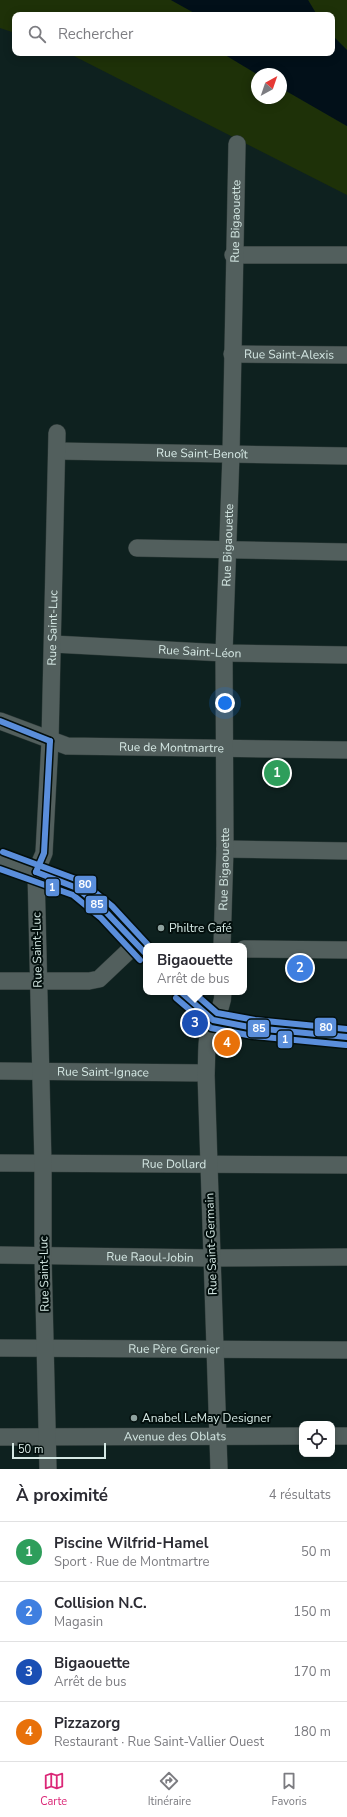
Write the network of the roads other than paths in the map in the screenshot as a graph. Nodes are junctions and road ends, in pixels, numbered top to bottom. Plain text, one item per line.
1 (236, 144) dead end
2 (233, 255) junction
3 (347, 255) edge
4 (232, 354) junction
5 (347, 355) edge
6 (57, 433) dead end
7 (57, 451) junction
8 (231, 454) junction
9 (347, 456) edge
10 (137, 548) dead end
11 (227, 548) junction
12 (347, 552) edge
13 (53, 644) junction
14 (224, 653) junction
15 (347, 655) edge
16 (0, 721) edge
17 (50, 741) junction
18 (224, 749) junction
19 (347, 750) edge
20 (224, 849) junction
21 (347, 851) edge
22 (0, 860) edge
23 (36, 872) junction
24 (222, 943) edge
25 (141, 948) edge
26 (247, 949) edge
27 (347, 950) edge
28 (0, 981) edge
29 (38, 982) junction
30 (184, 995) edge
31 (223, 995) edge
32 (213, 1020) junction
33 (347, 1037) edge
34 (0, 1071) edge
35 (41, 1071) junction
36 (206, 1073) junction
37 (0, 1163) edge
38 (43, 1164) junction
39 (347, 1165) edge
40 (208, 1166) junction
41 (0, 1255) edge
42 (43, 1256) junction
43 (347, 1256) edge
44 (212, 1258) junction
45 (0, 1348) edge
46 (46, 1348) junction
47 (215, 1349) junction
48 (347, 1350) edge
49 (219, 1436) junction
50 (299, 1436) edge
51 (335, 1436) edge
52 (347, 1436) edge
53 (0, 1437) edge
54 (47, 1437) junction
55 (48, 1469) edge
56 (219, 1469) edge

1 - 2 street, Rue Bigaouette
2 - 3 street
2 - 4 street, Rue Bigaouette
4 - 5 street, Rue Saint-Alexis
4 - 8 street, Rue Bigaouette
6 - 7 street, Rue Saint-Luc
7 - 8 street, Rue Saint-Benoît
7 - 13 street, Rue Saint-Luc
8 - 9 street, Rue Saint-Benoît
8 - 11 street, Rue Bigaouette
10 - 11 street
11 - 12 street
11 - 14 street, Rue Bigaouette
13 - 14 street, Rue Saint-Léon
13 - 17 street, Rue Saint-Luc
14 - 15 street, Rue Saint-Léon
14 - 18 street, Rue Bigaouette
16 - 17 street, Rue de Montmartre
17 - 18 street, Rue de Montmartre
17 - 23 street, Rue Saint-Luc
18 - 19 street, Rue de Montmartre
18 - 20 street, Rue Bigaouette
20 - 21 street
20 - 24 street, Rue Bigaouette
22 - 23 street
23 - 25 street
23 - 29 street, Rue Saint-Luc
25 - 29 street
26 - 27 street
28 - 29 street
29 - 35 street, Rue Saint-Luc
30 - 32 street
31 - 32 street
32 - 33 street
32 - 36 street, Rue Saint-Germain
34 - 35 street, Rue Saint-Ignace
35 - 36 street, Rue Saint-Ignace
35 - 38 street, Rue Saint-Luc
36 - 40 street, Rue Saint-Germain
37 - 38 street, Rue Dollard
38 - 40 street, Rue Dollard
38 - 42 street, Rue Saint-Luc
39 - 40 street, Rue Dollard
40 - 44 street, Rue Saint-Germain
41 - 42 street, Rue Raoul-Jobin
42 - 44 street, Rue Raoul-Jobin
42 - 46 street, Rue Saint-Luc
43 - 44 street, Rue Raoul-Jobin
44 - 47 street, Rue Saint-Germain
45 - 46 street, Rue Père Grenier
46 - 47 street, Rue Père Grenier
46 - 54 street, Rue Saint-Luc
47 - 48 street, Rue Père Grenier
47 - 49 street, Rue Saint-Germain
49 - 50 street, Avenue des Oblats
49 - 54 street, Avenue des Oblats
49 - 56 street, Rue Saint-Germain
51 - 52 street
53 - 54 street, Avenue des Oblats
54 - 55 street, Rue Saint-Luc

